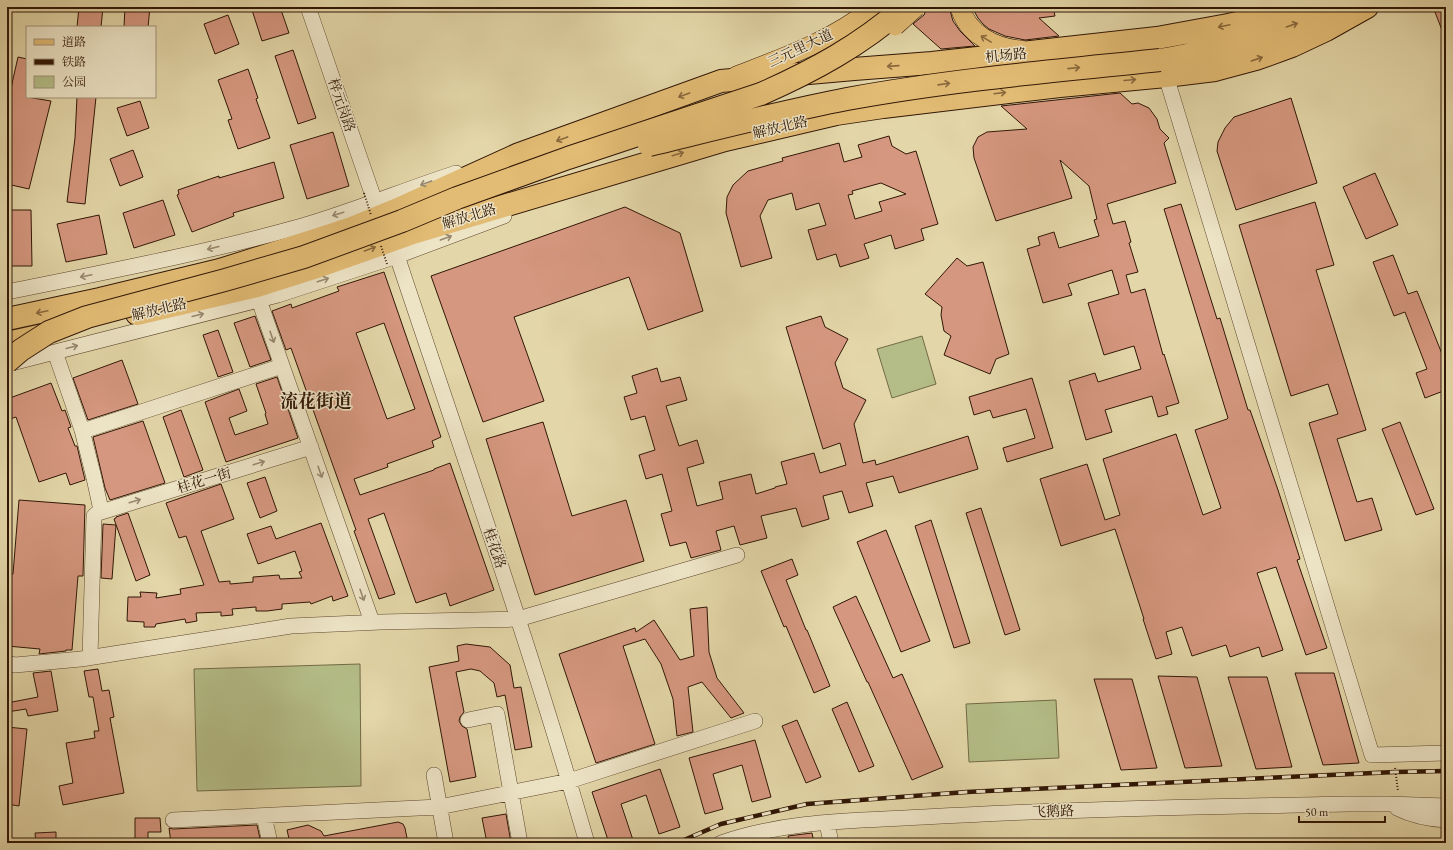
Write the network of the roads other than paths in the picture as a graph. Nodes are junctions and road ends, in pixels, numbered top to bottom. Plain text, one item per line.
1 (308, 7) edge
2 (874, 7) edge
3 (904, 7) edge
4 (916, 7) edge
5 (960, 7) edge
6 (1288, 7) edge
7 (1362, 8) edge
8 (1036, 52) junction
9 (932, 63) junction
10 (1163, 68) junction
11 (721, 82) junction
12 (934, 101) junction
13 (748, 134) junction
14 (654, 161) junction
15 (491, 166) junction
16 (457, 198) junction
17 (375, 202) junction
18 (413, 233) junction
19 (396, 256) junction
20 (7, 292) edge
21 (259, 300) junction
22 (7, 320) edge
23 (7, 343) edge
24 (55, 352) junction
25 (7, 363) edge
26 (282, 366) junction
27 (89, 429) dead end
28 (311, 447) junction
29 (98, 512) junction
30 (737, 555) dead end
31 (518, 619) junction
32 (372, 622) junction
33 (90, 657) junction
34 (7, 663) edge
35 (468, 720) dead end
36 (755, 721) dead end
37 (1446, 753) edge
38 (434, 775) dead end
39 (569, 781) junction
40 (510, 793) junction
41 (1394, 804) junction
42 (1446, 806) edge
43 (439, 807) junction
44 (264, 816) junction
45 (173, 820) dead end
46 (1446, 820) edge
47 (828, 823) junction
48 (270, 843) edge
49 (446, 843) edge
50 (520, 843) edge
51 (587, 843) edge
52 (721, 843) edge
53 (831, 843) edge

1 - 17 street, 梓元岗路
2 - 11 main road, 三元里大道
3 - 16 highway, bridge
4 - 18 main road, bridge
8 -> 5 main road
6 -> 8 highway, 机场路
10 -> 7 highway
8 - 9 highway, 机场路
9 -> 11 highway, 机场路
9 - 12 highway
12 -> 10 highway
16 -> 10 highway, bridge
10 - 37 street
11 - 13 highway
11 -> 15 highway, 解放北路
12 - 13 highway, 解放北路
14 -> 13 highway, 解放北路
14 - 18 highway, 解放北路
19 -> 14 street
15 -> 17 street
15 -> 22 highway, 解放北路
16 - 25 highway, bridge
17 -> 20 street
23 -> 18 highway, 解放北路
21 -> 19 street
19 - 31 street, 桂花路
24 -> 21 street
21 -> 26 street
24 - 25 street
24 - 29 street
26 - 27 street
26 - 28 street
29 -> 28 street, 桂花一街
28 -> 32 street
29 - 33 street
30 - 31 street
31 - 32 street
31 - 39 street, 桂花路
32 - 33 street
33 - 34 street
35 - 40 street
36 - 39 street
38 - 43 street
39 - 40 street
39 - 51 street, 桂花路
40 - 43 street
40 - 50 street
41 - 42 street, 飞鹅路
41 - 46 street
41 - 47 street, 飞鹅路
43 - 44 street
43 - 49 street
44 - 45 street
44 - 48 street
47 - 52 street, 飞鹅路
47 - 53 street

